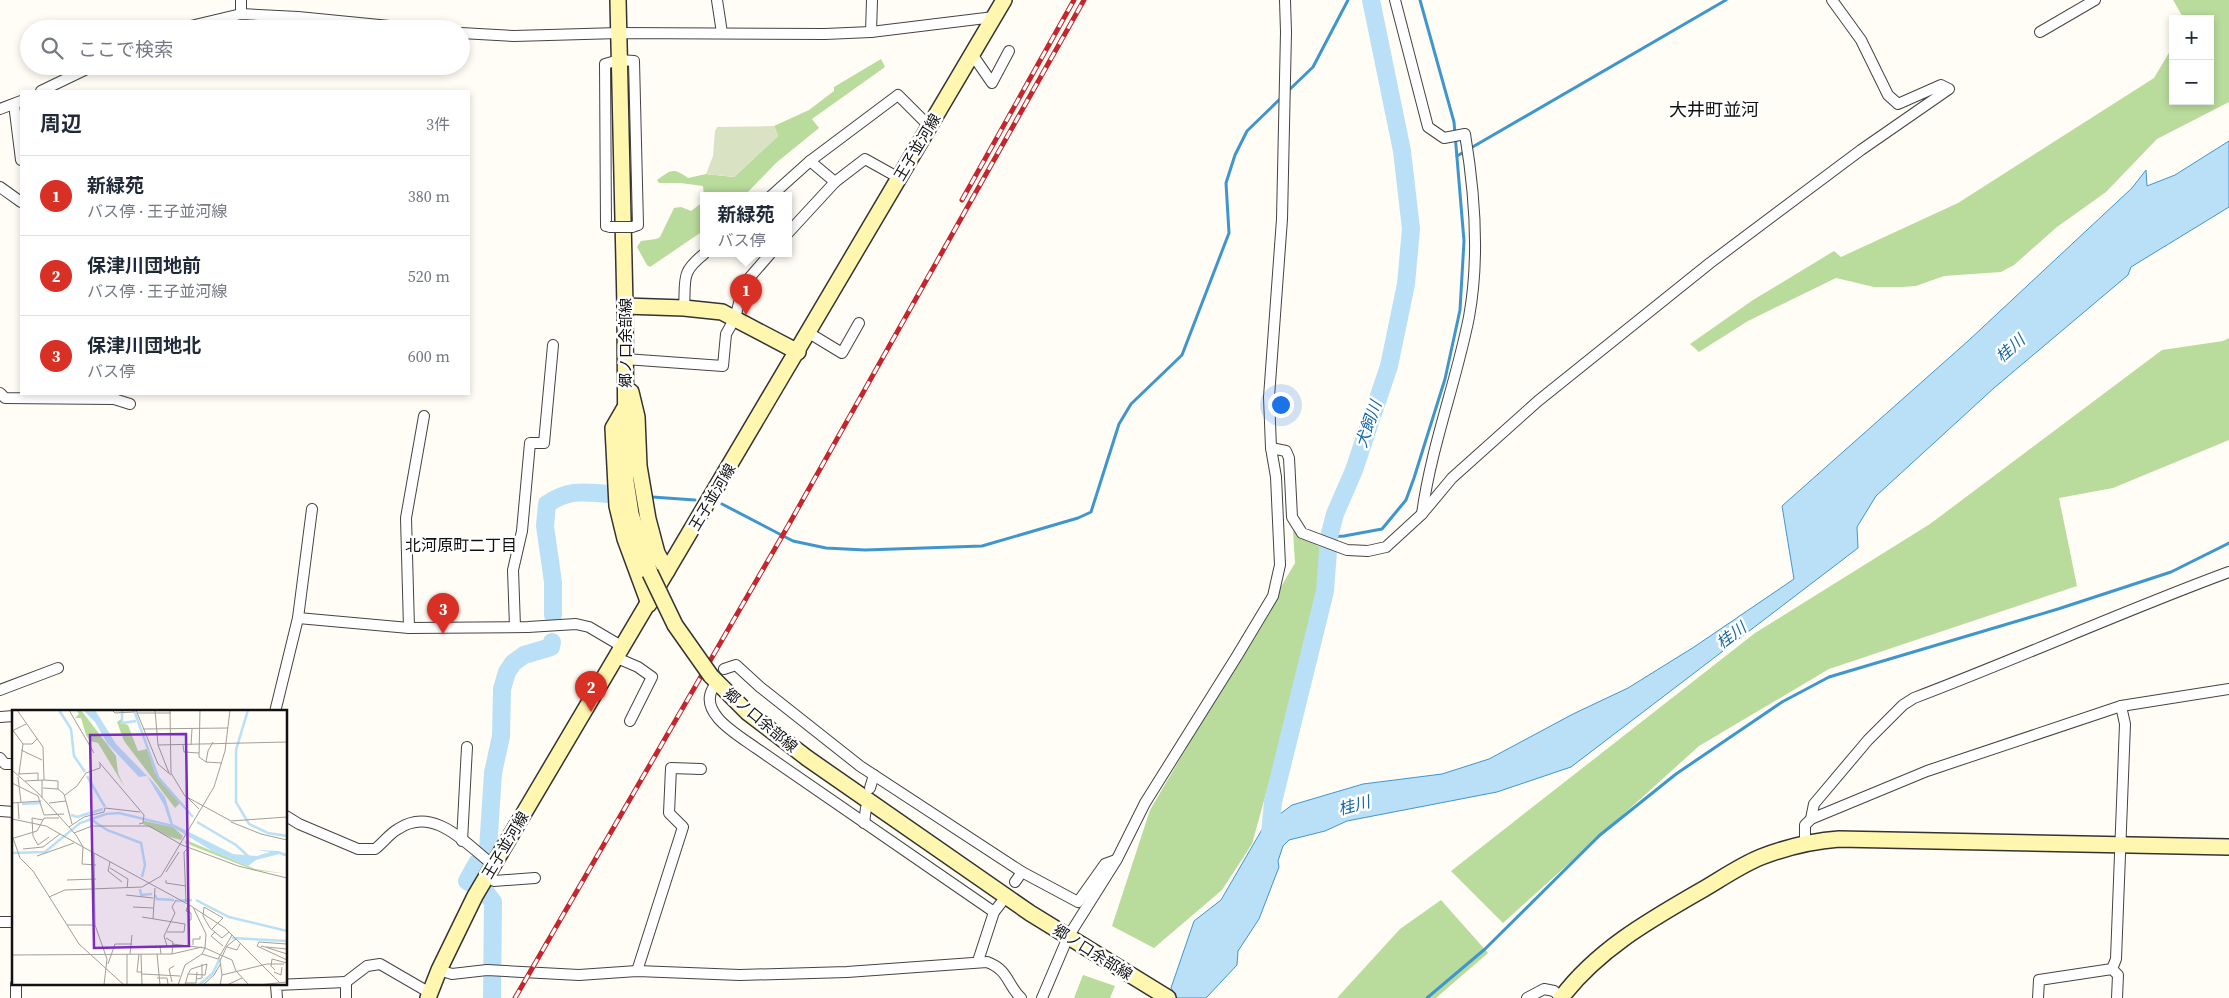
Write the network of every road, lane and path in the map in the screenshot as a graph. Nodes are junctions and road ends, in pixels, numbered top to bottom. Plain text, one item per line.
1 (241, 0) edge
2 (618, 0) edge
3 (717, 0) edge
4 (872, 0) edge
5 (1285, 0) edge
6 (1395, 0) edge
7 (1832, 0) edge
8 (2095, 0) edge
9 (1001, 6) edge
10 (241, 14) junction
11 (216, 20) edge
12 (328, 20) edge
13 (871, 32) junction
14 (2040, 32) dead end
15 (618, 33) junction
16 (722, 33) junction
17 (470, 34) edge
18 (1009, 51) dead end
19 (972, 54) junction
20 (619, 60) junction
21 (74, 75) edge
22 (43, 90) edge
23 (18, 102) edge
24 (0, 109) edge
25 (929, 126) junction
26 (20, 141) edge
27 (810, 161) junction
28 (899, 178) junction
29 (835, 182) junction
30 (0, 187) edge
31 (775, 192) edge
32 (20, 201) edge
33 (792, 229) edge
34 (700, 257) edge
35 (767, 257) edge
36 (625, 306) junction
37 (684, 308) junction
38 (735, 318) junction
39 (859, 323) dead end
40 (809, 333) junction
41 (553, 345) dead end
42 (798, 352) junction
43 (625, 364) junction
44 (0, 393) edge
45 (34, 396) edge
46 (130, 404) dead end
47 (625, 408) junction
48 (424, 416) dead end
49 (1271, 448) junction
50 (312, 509) dead end
51 (1422, 514) junction
52 (667, 571) junction
53 (2229, 572) edge
54 (649, 604) junction
55 (298, 618) junction
56 (515, 627) junction
57 (408, 628) junction
58 (620, 652) junction
59 (58, 668) dead end
60 (716, 678) junction
61 (2229, 689) edge
62 (0, 690) edge
63 (2121, 706) junction
64 (275, 710) edge
65 (630, 721) dead end
66 (467, 747) dead end
67 (0, 758) edge
68 (12, 764) edge
69 (700, 769) dead end
70 (874, 775) junction
71 (870, 788) dead end
72 (866, 808) dead end
73 (288, 817) edge
74 (1811, 819) junction
75 (864, 823) junction
76 (462, 841) junction
77 (1805, 843) junction
78 (2121, 844) junction
79 (2229, 847) edge
80 (1116, 859) junction
81 (1022, 872) junction
82 (488, 873) junction
83 (535, 878) dead end
84 (1015, 882) dead end
85 (1001, 903) dead end
86 (994, 912) junction
87 (1068, 937) junction
88 (978, 961) junction
89 (2112, 969) junction
90 (438, 970) junction
91 (637, 971) junction
92 (346, 982) junction
93 (288, 984) edge
94 (429, 996) edge
95 (346, 998) edge
96 (1022, 998) edge
97 (1042, 998) edge
98 (1168, 998) edge
99 (1527, 998) edge
100 (1561, 998) edge
101 (2038, 998) edge
102 (2118, 998) edge

1 - 10 street
2 - 15 main road, 郷ノ口余部線
3 - 16 street
4 - 13 street
5 - 49 street
6 - 51 street
7 - 51 street
8 - 14 street
9 - 13 street
9 - 19 main road, 王子並河線
10 - 11 street
10 - 12 street
13 - 16 street
15 - 16 street
15 - 17 street
15 - 20 main road, 郷ノ口余部線
18 - 19 street
19 - 25 main road, 王子並河線
20 - 20 street, bridge
20 - 36 main road, 郷ノ口余部線
21 - 22 street
23 - 24 street
23 - 26 street
25 - 27 street
25 - 28 main road, 王子並河線
27 - 29 street
27 - 31 street
28 - 29 street
28 - 40 main road, 王子並河線
29 - 33 street
30 - 32 street
34 - 37 street
35 - 38 street
36 - 37 main road
36 - 43 main road, 郷ノ口余部線
37 - 38 main road
38 - 42 main road
38 - 43 street
39 - 40 street
40 - 42 main road, 王子並河線
41 - 56 street
42 - 52 main road, 王子並河線
43 - 47 main road, 郷ノ口余部線
43 - 52 main road
44 - 45 street
45 - 46 street
47 - 54 main road
47 - 60 main road, 郷ノ口余部線, bridge
48 - 57 street
49 - 51 street
49 - 80 street
50 - 55 street
52 - 54 main road, 王子並河線
53 - 74 street
54 - 58 main road, 王子並河線
55 - 57 street
55 - 64 street
56 - 57 street
56 - 58 street
58 - 65 street
58 - 82 main road, 王子並河線
59 - 62 street
60 - 70 street
60 - 75 street
60 - 87 main road, 郷ノ口余部線
61 - 63 street
63 - 74 street
63 - 78 street
66 - 76 street
67 - 68 street
69 - 91 street
70 - 71 street
70 - 81 street
72 - 75 street
73 - 76 street
74 - 77 street
75 - 86 street
76 - 82 street
77 - 78 main road
77 - 100 main road
78 - 79 main road
78 - 89 street
80 - 81 street
80 - 87 street
81 - 84 street
82 - 83 street
82 - 90 main road, 王子並河線
85 - 86 street
86 - 88 street
87 - 97 street
87 - 98 main road, 郷ノ口余部線
88 - 91 street
88 - 96 street
89 - 101 street
89 - 102 street
90 - 91 street
90 - 94 main road, 王子並河線
92 - 93 street
92 - 94 street
92 - 95 street
99 - 100 street

